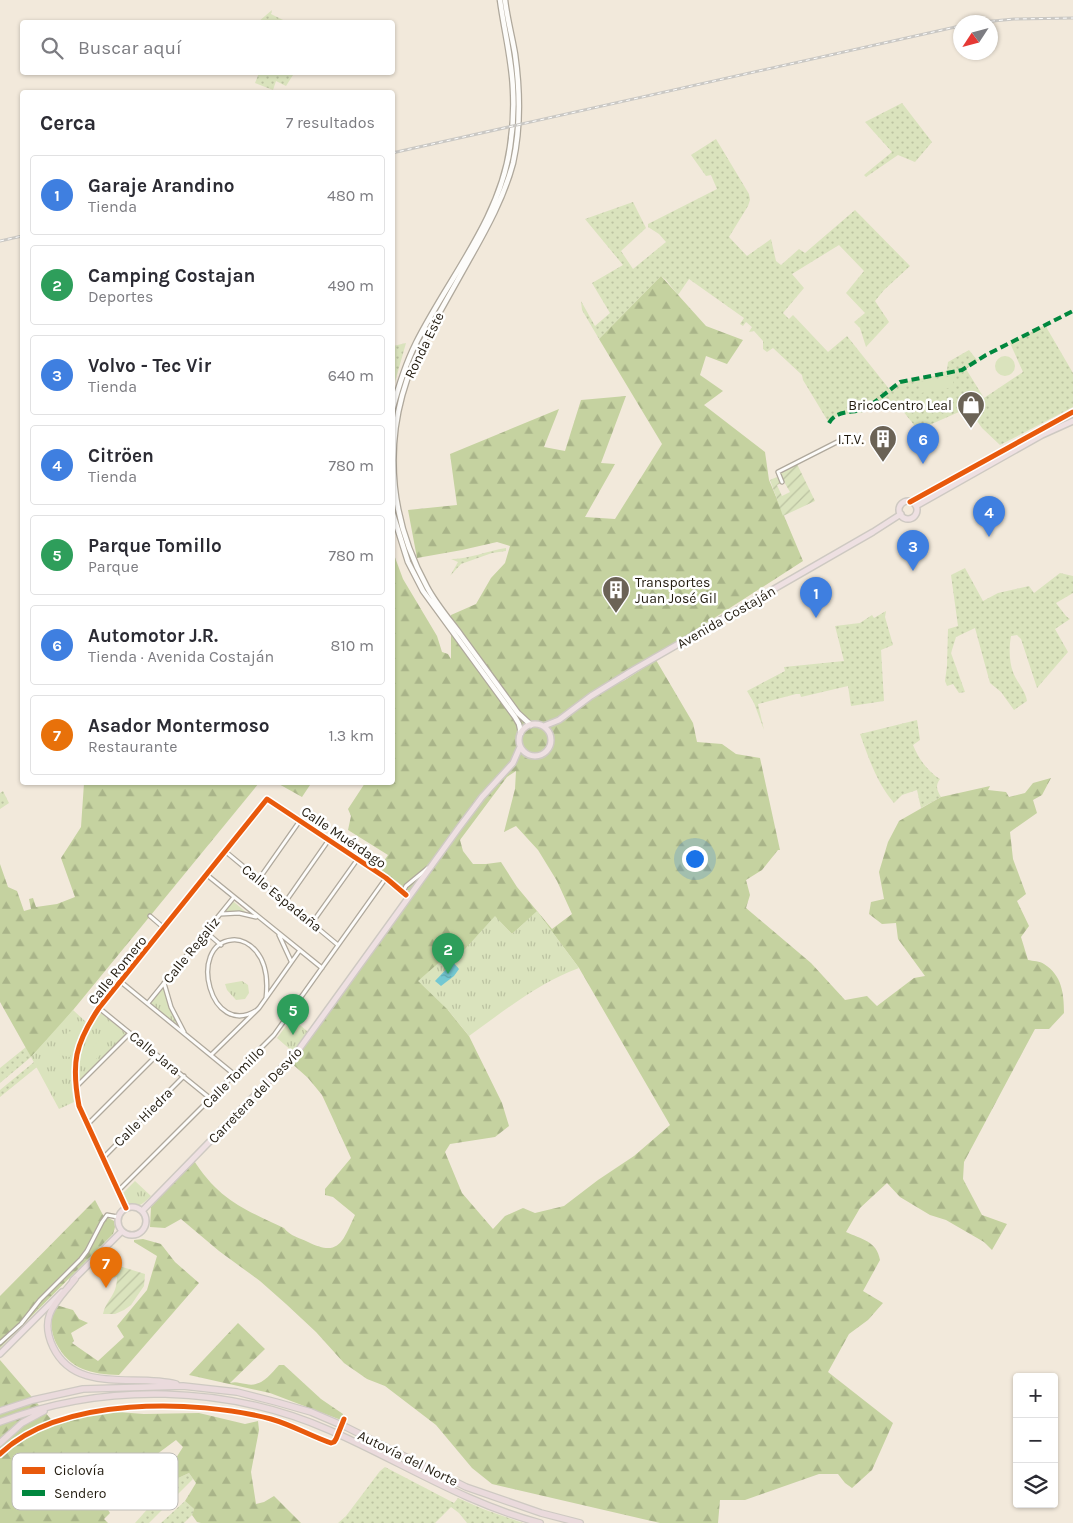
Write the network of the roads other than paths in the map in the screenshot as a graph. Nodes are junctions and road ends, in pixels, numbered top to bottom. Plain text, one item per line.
1 (500, 0) edge
2 (505, 0) edge
3 (395, 401) edge
4 (1073, 412) edge
5 (1073, 421) edge
6 (395, 433) edge
7 (837, 442) dead end
8 (782, 482) dead end
9 (395, 493) edge
10 (910, 502) junction
11 (916, 506) junction
12 (900, 514) junction
13 (395, 521) edge
14 (559, 720) junction
15 (531, 725) junction
16 (544, 726) junction
17 (521, 733) junction
18 (551, 736) junction
19 (520, 747) junction
20 (529, 756) junction
21 (512, 763) junction
22 (267, 799) joint
23 (300, 822) junction
24 (328, 841) junction
25 (226, 852) junction
26 (357, 860) junction
27 (433, 864) junction
28 (208, 875) junction
29 (386, 878) junction
30 (259, 879) junction
31 (234, 897) junction
32 (407, 897) junction
33 (286, 901) junction
34 (220, 914) junction
35 (150, 916) dead end
36 (262, 919) junction
37 (312, 923) junction
38 (164, 928) junction
39 (277, 931) junction
40 (206, 932) junction
41 (221, 945) junction
42 (338, 945) junction
43 (300, 950) junction
44 (292, 962) junction
45 (322, 968) junction
46 (121, 982) junction
47 (164, 983) junction
48 (266, 998) junction
49 (147, 1004) junction
50 (99, 1008) junction
51 (257, 1010) junction
52 (130, 1033) junction
53 (186, 1035) junction
54 (157, 1055) junction
55 (212, 1056) junction
56 (235, 1075) junction
57 (184, 1076) junction
58 (76, 1088) junction
59 (211, 1099) junction
60 (87, 1125) junction
61 (103, 1158) junction
62 (118, 1191) junction
63 (126, 1208) junction
64 (142, 1211) junction
65 (118, 1217) junction
66 (122, 1231) junction
67 (74, 1279) junction
68 (0, 1343) edge
69 (0, 1354) edge
70 (183, 1386) junction
71 (76, 1401) junction
72 (0, 1411) edge
73 (0, 1422) edge
74 (336, 1439) dead end
75 (0, 1443) edge
76 (0, 1454) edge
77 (540, 1523) edge
78 (580, 1523) edge

1 - 3 main road, Ronda Este
2 - 6 main road, Ronda Este
4 - 10 street
5 - 11 highway
7 - 8 street
9 - 15 main road, Ronda Este
10 - 11 highway
10 - 12 highway
11 - 12 highway
12 - 14 highway, Avenida Costaján
13 - 17 main road
14 - 16 highway
14 - 18 highway
15 - 16 highway
15 - 17 highway
16 - 18 highway
17 - 19 highway
18 - 20 highway
19 - 20 highway
19 - 21 highway, Carretera del Desvío
20 - 21 highway, Carretera del Desvío
21 - 27 highway, Carretera del Desvío
22 - 23 street, Calle Muérdago
22 - 25 street, Calle Romero
23 - 24 street, Calle Muérdago
23 - 30 street
24 - 26 street, Calle Muérdago
24 - 33 street
25 - 28 street, Calle Romero
25 - 30 street, Calle Espadaña
26 - 29 street, Calle Muérdago
26 - 37 street
27 - 32 highway, Carretera del Desvío
27 - 32 street, Carretera del Desvío
28 - 31 street
28 - 38 street, Calle Romero
29 - 32 street, Calle Muérdago
29 - 42 street, Calle Tomillo
30 - 33 street, Calle Espadaña
31 - 34 street, Calle Regaliz
31 - 36 street
32 - 64 highway, Carretera del Desvío
33 - 37 street, Calle Espadaña
34 - 36 street
34 - 40 street, Calle Regaliz
35 - 38 street
36 - 39 street
37 - 42 street, Calle Espadaña
38 - 46 street, Calle Romero
39 - 43 street
39 - 44 street
40 - 41 street
40 - 47 street, Calle Regaliz
41 - 48 street
41 - 51 street
42 - 45 street, Calle Tomillo
43 - 44 street
43 - 45 street
44 - 48 street
45 - 56 street, Calle Tomillo
46 - 49 street
46 - 50 street, Calle Romero
47 - 49 street, Calle Regaliz
47 - 53 street
48 - 51 street
49 - 53 street
50 - 52 street, Calle Jara
50 - 58 street, Calle Romero
51 - 55 street
52 - 54 street, Calle Jara
52 - 58 street
53 - 55 street
54 - 57 street, Calle Jara
54 - 60 street
55 - 56 street
56 - 59 street, Calle Tomillo
57 - 59 street, Calle Jara
57 - 61 street, Calle Hiedra
58 - 60 street, Calle Romero
59 - 62 street, Calle Tomillo
60 - 61 street, Calle Romero
61 - 62 street, Calle Romero
62 - 63 street, Calle Romero
63 - 64 highway
63 - 65 highway
64 - 66 highway
65 - 66 highway
65 - 68 street
66 - 67 highway
67 - 69 highway
67 - 70 highway
70 - 72 highway, Autovía del Norte
70 - 78 highway, Autovía del Norte
71 - 73 highway, Autovía del Norte
71 - 75 highway
71 - 77 highway, Autovía del Norte
74 - 76 street

